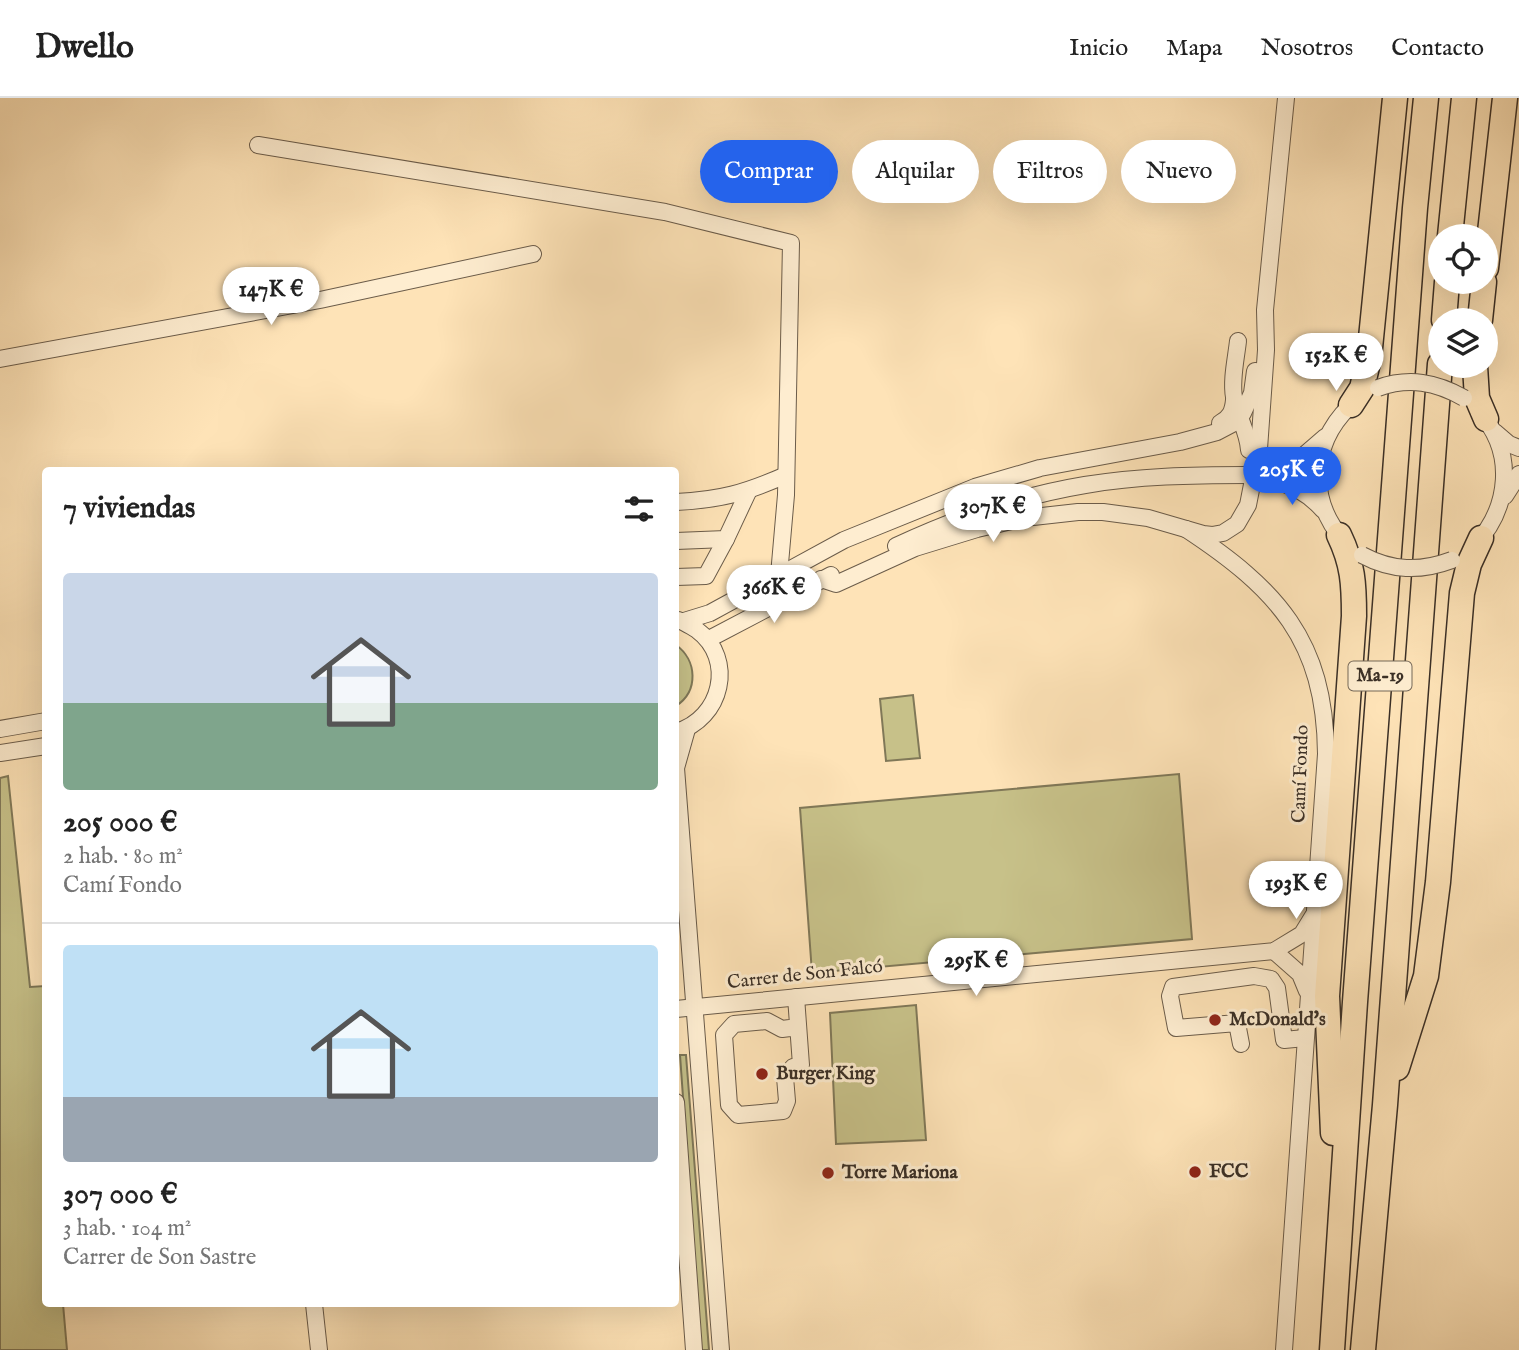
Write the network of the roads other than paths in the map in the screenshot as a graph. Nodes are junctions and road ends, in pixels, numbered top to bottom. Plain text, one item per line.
1 (1286, 98) edge
2 (1395, 98) edge
3 (1426, 98) edge
4 (1464, 98) edge
5 (1505, 98) edge
6 (258, 145) dead end
7 (1451, 224) edge
8 (1491, 224) edge
9 (533, 254) dead end
10 (1265, 310) junction
11 (1238, 341) dead end
12 (0, 359) edge
13 (1439, 378) edge
14 (1476, 378) edge
15 (1234, 400) junction
16 (1351, 405) junction
17 (1240, 417) junction
18 (1489, 424) junction
19 (1217, 432) junction
20 (1327, 435) junction
21 (1519, 448) edge
22 (1249, 450) junction
23 (1110, 455) junction
24 (1273, 474) junction
25 (1519, 474) edge
26 (786, 475) junction
27 (748, 492) junction
28 (1250, 492) junction
29 (1502, 501) junction
30 (679, 502) edge
31 (1326, 513) junction
32 (1186, 529) junction
33 (1339, 535) junction
34 (1481, 538) junction
35 (726, 539) junction
36 (679, 541) edge
37 (779, 575) junction
38 (679, 577) edge
39 (821, 579) junction
40 (680, 620) edge
41 (709, 639) junction
42 (42, 722) edge
43 (0, 729) edge
44 (681, 731) edge
45 (42, 747) edge
46 (0, 753) edge
47 (679, 808) edge
48 (1316, 908) junction
49 (1274, 951) junction
50 (796, 998) junction
51 (1308, 1000) junction
52 (694, 1007) junction
53 (679, 1009) edge
54 (798, 1027) junction
55 (1305, 1038) junction
56 (1241, 1044) dead end
57 (1385, 1105) junction
58 (679, 1143) edge
59 (1339, 1254) junction
60 (314, 1307) edge
61 (319, 1350) edge
62 (694, 1350) edge
63 (721, 1350) edge
64 (1284, 1350) edge
65 (1332, 1350) edge
66 (1363, 1350) edge

1 - 10 street
2 - 16 highway
3 - 59 highway, Ma-19
4 - 7 highway
5 - 8 highway
6 - 26 street
9 - 12 street
10 - 17 street
10 - 28 street
11 - 15 street
13 - 57 highway, Ma-19
14 - 18 highway
15 - 17 street
15 - 23 street
16 - 18 street, bridge
16 - 20 street
17 - 19 street
17 - 22 street
18 - 21 street
18 - 29 street
19 - 22 street
19 - 23 street
20 - 24 street
20 - 31 street
22 - 28 street
23 - 37 street
24 - 31 street
24 - 39 street, bridge
25 - 29 street
26 - 27 street
26 - 37 street
27 - 30 street
27 - 35 street
28 - 32 street
29 - 34 street
31 - 33 street
32 - 39 street
32 - 48 street, Camí Fondo
33 - 34 street, bridge
33 - 59 highway
34 - 57 highway
35 - 36 street
35 - 38 street
37 - 40 street
39 - 41 street
40 - 41 street
41 - 44 street
42 - 43 street
45 - 46 street
47 - 52 street
48 - 49 street
48 - 51 street, Camí Fondo
49 - 50 street, Carrer de Son Falcó
49 - 51 street
50 - 52 street, Carrer de Son Falcó
50 - 54 street
51 - 55 street, Camí Fondo
52 - 53 street, Carrer de Son Falcó
52 - 63 street
54 - 54 street
55 - 56 street
55 - 64 street, Camí Fondo
57 - 66 highway, Ma-19
58 - 62 street
59 - 65 highway, Ma-19
60 - 61 street

